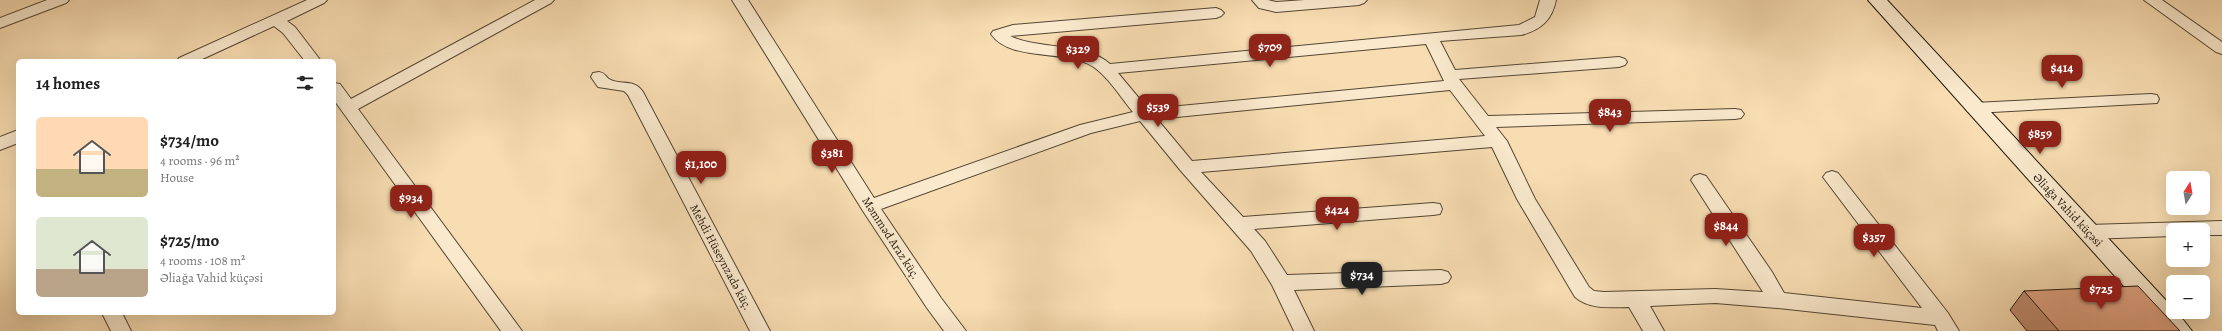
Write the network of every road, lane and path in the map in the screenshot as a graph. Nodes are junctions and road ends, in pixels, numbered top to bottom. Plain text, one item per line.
1 (60, 0) edge
2 (319, 0) edge
3 (546, 0) edge
4 (740, 0) edge
5 (1260, 0) edge
6 (1359, 0) edge
7 (1548, 0) edge
8 (1877, 0) edge
9 (2152, 0) edge
10 (1216, 13) dead end
11 (276, 20) junction
12 (0, 22) edge
13 (2202, 36) junction
14 (2222, 36) edge
15 (1431, 39) junction
16 (2222, 49) edge
17 (190, 59) edge
18 (311, 59) edge
19 (1619, 62) dead end
20 (1106, 69) junction
21 (599, 77) dead end
22 (1452, 80) junction
23 (336, 90) edge
24 (2151, 99) dead end
25 (350, 107) junction
26 (1974, 108) junction
27 (1735, 114) dead end
28 (1144, 115) junction
29 (1484, 122) junction
30 (16, 137) edge
31 (1498, 141) junction
32 (0, 144) edge
33 (1187, 167) junction
34 (1832, 178) dead end
35 (1700, 180) dead end
36 (870, 206) junction
37 (1434, 208) dead end
38 (1238, 224) junction
39 (2222, 228) edge
40 (2088, 232) junction
41 (1442, 277) dead end
42 (1281, 283) junction
43 (1635, 299) junction
44 (1777, 300) junction
45 (113, 315) edge
46 (1945, 325) edge
47 (120, 331) edge
48 (512, 331) edge
49 (760, 331) edge
50 (956, 331) edge
51 (1304, 331) edge
52 (1654, 331) edge
53 (2179, 331) edge

1 - 12 street
2 - 11 street
3 - 25 street
4 - 36 street, Məmməd Araz küç.
5 - 6 street
7 - 15 street
8 - 26 main road, Əliağa Vahid küçəsi
9 - 13 street
10 - 20 street
11 - 17 street
11 - 18 street
13 - 14 street
13 - 16 street
15 - 20 street
15 - 22 street
19 - 22 street
20 - 28 street
21 - 49 street, Mehdi Hüseynzadə küç.
22 - 28 street
22 - 29 street
23 - 25 street
24 - 26 street
25 - 48 street
26 - 40 main road, Əliağa Vahid küçəsi
27 - 29 street
28 - 33 street
28 - 36 street
29 - 31 street
30 - 32 street
31 - 33 street
31 - 43 street
33 - 38 street
34 - 46 street
35 - 44 street
36 - 50 street, Məmməd Araz küç.
37 - 38 street
38 - 42 street
39 - 40 street
40 - 53 main road, Əliağa Vahid küçəsi
41 - 42 street
42 - 51 street
43 - 44 street
43 - 52 street
44 - 46 street
45 - 47 street

